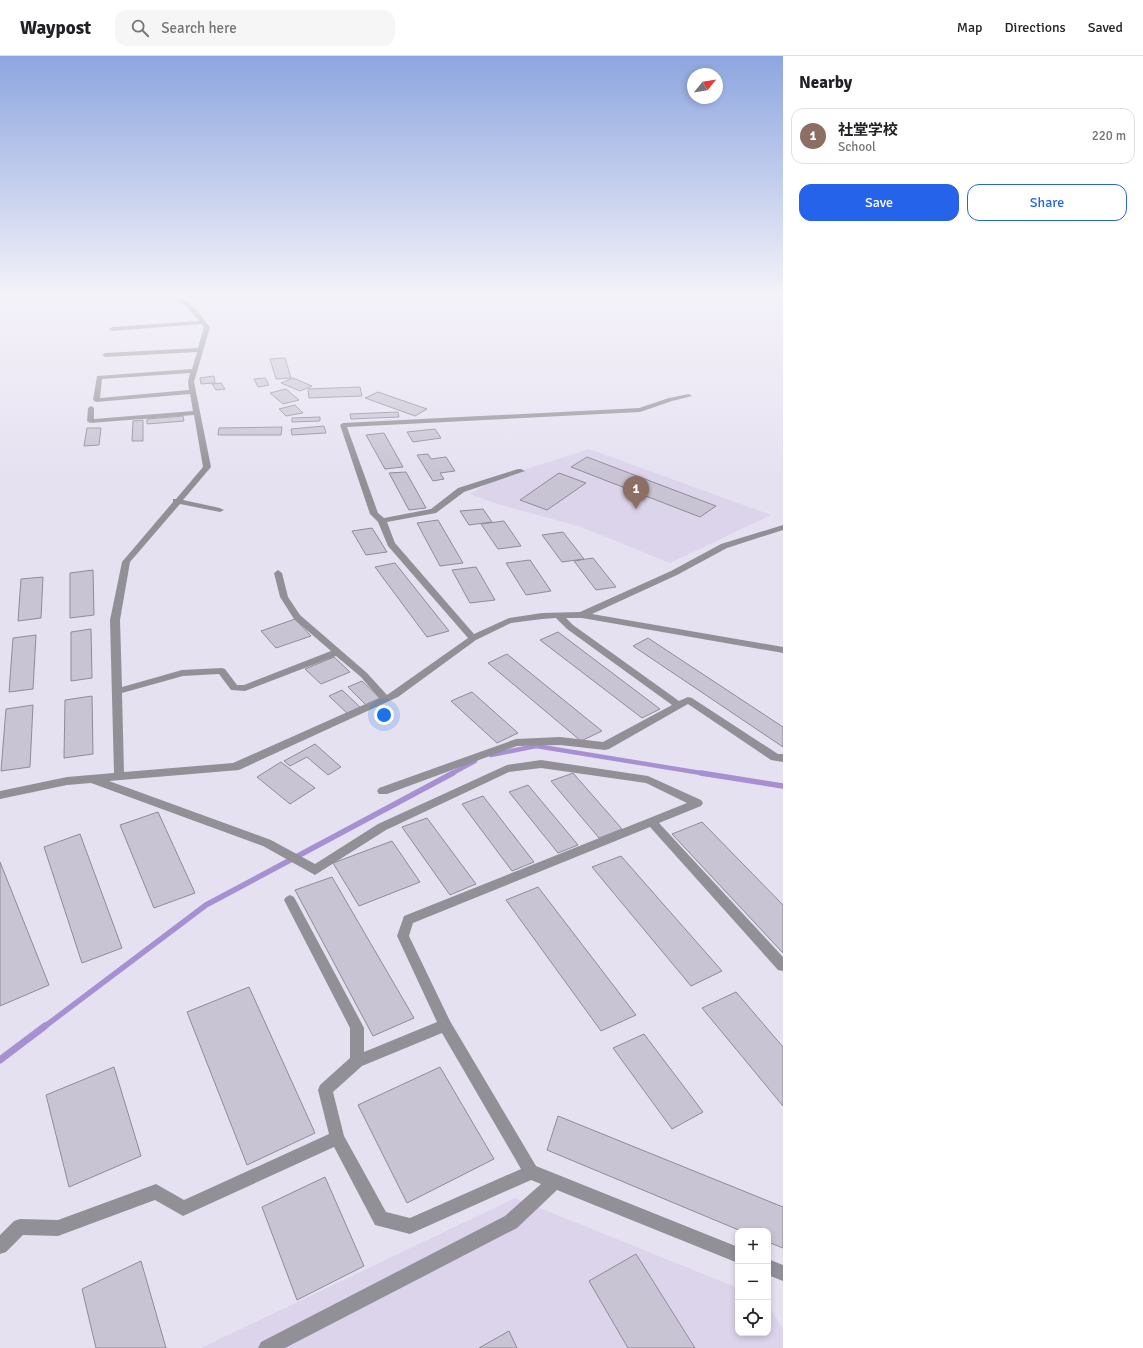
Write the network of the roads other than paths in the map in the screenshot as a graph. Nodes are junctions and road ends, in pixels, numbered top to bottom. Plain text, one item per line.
1 (118, 354) edge
2 (199, 354) edge
3 (105, 355) dead end
4 (194, 371) junction
5 (193, 392) junction
6 (689, 396) dead end
7 (91, 408) dead end
8 (196, 413) junction
9 (521, 471) dead end
10 (176, 501) junction
11 (220, 510) dead end
12 (382, 521) junction
13 (783, 527) edge
14 (278, 573) dead end
15 (559, 616) junction
16 (582, 616) junction
17 (474, 638) junction
18 (783, 650) edge
19 (337, 652) junction
20 (117, 691) junction
21 (385, 699) junction
22 (679, 705) junction
23 (783, 758) edge
24 (119, 776) junction
25 (91, 779) junction
26 (383, 791) dead end
27 (0, 795) edge
28 (652, 822) junction
29 (290, 900) dead end
30 (783, 966) edge
31 (445, 1025) junction
32 (357, 1061) junction
33 (337, 1138) junction
34 (531, 1172) junction
35 (555, 1181) junction
36 (0, 1246) edge
37 (735, 1254) edge
38 (771, 1268) edge
39 (783, 1273) edge
40 (267, 1348) edge

1 - 3 street
2 - 4 street
4 - 5 street
4 - 5 street
5 - 8 street
6 - 12 street
7 - 8 street
8 - 10 street
9 - 12 street
10 - 11 street
10 - 20 street
12 - 17 street
13 - 16 street
14 - 19 street
15 - 16 street
15 - 17 street
15 - 22 street
16 - 18 street
17 - 21 street
19 - 20 street
19 - 21 street
20 - 24 street
21 - 24 street
22 - 23 street
22 - 26 street
24 - 25 street
25 - 27 street
25 - 28 street
28 - 30 street
28 - 31 street
29 - 32 street
31 - 32 street
31 - 34 street
32 - 33 street
33 - 34 street
33 - 36 street
34 - 35 street
35 - 37 street
35 - 40 street
38 - 39 street

